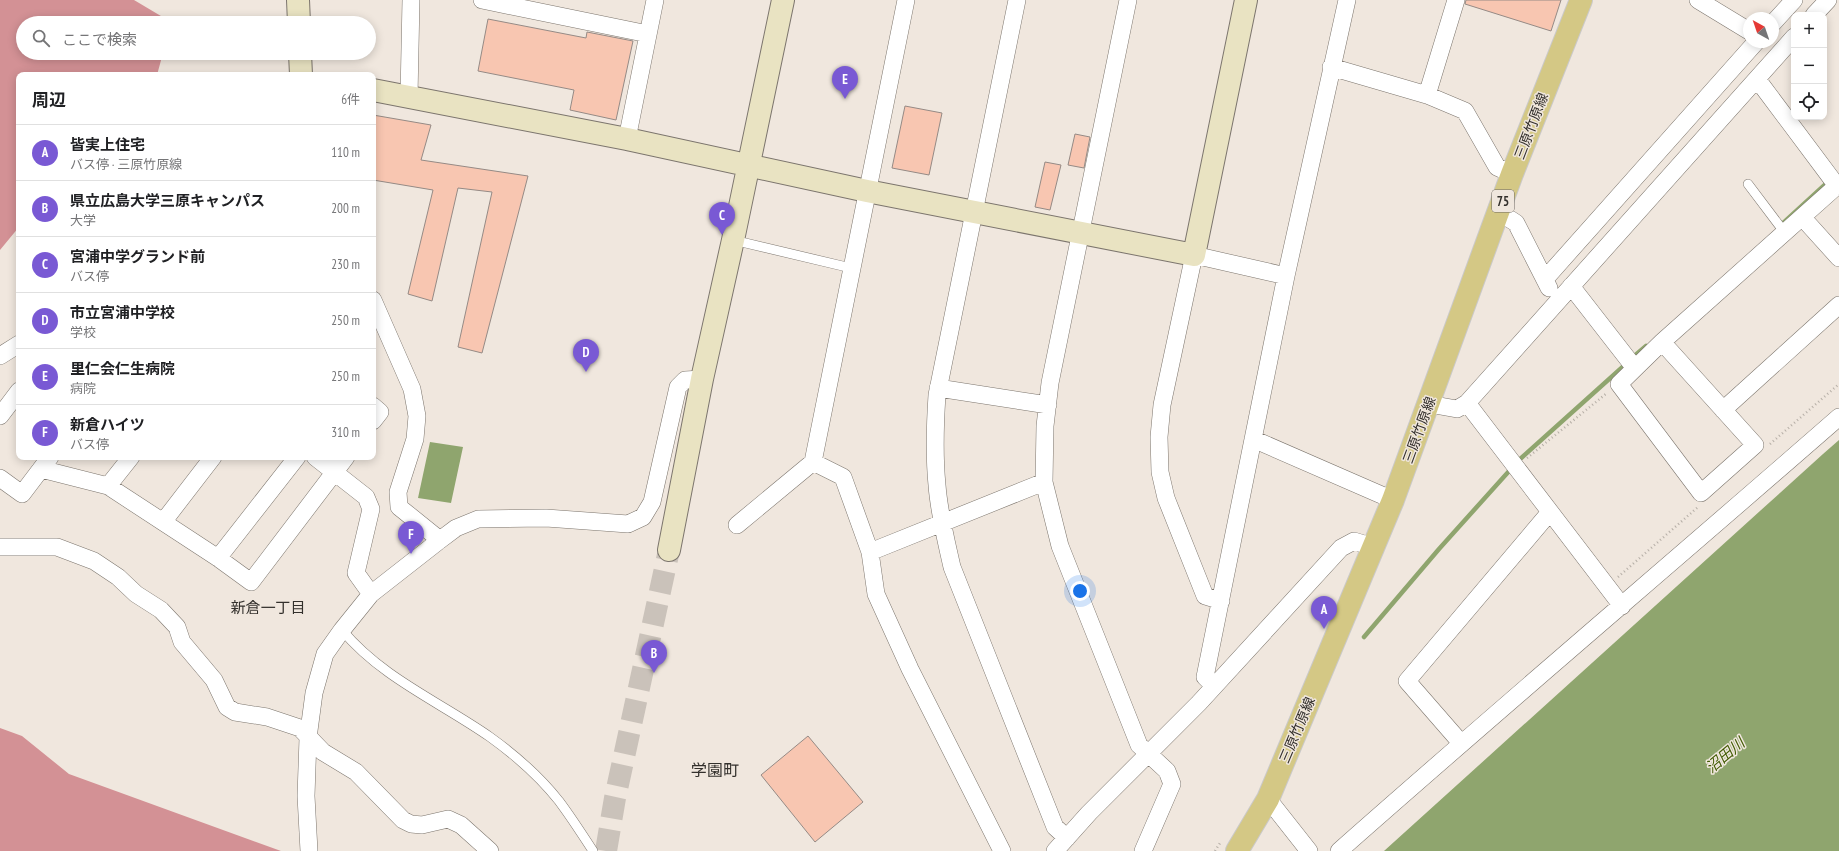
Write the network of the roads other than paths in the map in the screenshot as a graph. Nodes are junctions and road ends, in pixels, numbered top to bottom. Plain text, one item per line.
1 (298, 0) edge
2 (411, 0) edge
3 (482, 0) edge
4 (655, 0) edge
5 (783, 0) edge
6 (906, 0) edge
7 (1017, 0) edge
8 (1128, 0) edge
9 (1246, 0) edge
10 (1347, 0) edge
11 (1456, 0) edge
12 (1581, 0) edge
13 (1698, 0) edge
14 (1794, 0) edge
15 (1828, 0) edge
16 (1817, 12) edge
17 (299, 16) edge
18 (1779, 16) edge
19 (1743, 27) edge
20 (648, 34) junction
21 (1791, 41) edge
22 (1751, 48) edge
23 (300, 60) edge
24 (1331, 67) junction
25 (301, 72) edge
26 (1757, 79) junction
27 (376, 90) edge
28 (1427, 95) junction
29 (409, 96) junction
30 (627, 139) junction
31 (748, 166) junction
32 (1512, 174) junction
33 (1748, 184) dead end
34 (1838, 185) edge
35 (867, 191) junction
36 (1498, 212) junction
37 (973, 213) junction
38 (1802, 217) junction
39 (1785, 232) junction
40 (1081, 234) junction
41 (733, 240) junction
42 (1194, 256) junction
43 (1839, 258) edge
44 (851, 268) junction
45 (1286, 276) junction
46 (1548, 286) junction
47 (1571, 286) junction
48 (1839, 305) edge
49 (376, 307) edge
50 (1531, 330) junction
51 (1662, 342) junction
52 (16, 346) edge
53 (0, 356) edge
54 (1634, 367) junction
55 (702, 379) junction
56 (938, 388) junction
57 (16, 395) edge
58 (1467, 403) junction
59 (1428, 404) junction
60 (1048, 405) junction
61 (376, 409) edge
62 (1723, 410) junction
63 (0, 416) edge
64 (376, 417) edge
65 (1839, 417) edge
66 (1253, 439) junction
67 (129, 460) edge
68 (211, 460) edge
69 (295, 460) edge
70 (319, 460) edge
71 (344, 460) edge
72 (813, 462) junction
73 (46, 463) edge
74 (334, 472) junction
75 (0, 478) edge
76 (1044, 482) junction
77 (108, 486) junction
78 (1393, 500) junction
79 (1550, 512) junction
80 (163, 522) junction
81 (942, 523) junction
82 (736, 525) dead end
83 (440, 540) junction
84 (0, 547) edge
85 (1374, 547) junction
86 (669, 550) tunnel mouth
87 (870, 552) junction
88 (218, 558) junction
89 (371, 594) junction
90 (1221, 601) junction
91 (1622, 606) junction
92 (342, 630) junction
93 (1214, 686) junction
94 (308, 738) junction
95 (1461, 743) junction
96 (1148, 755) junction
97 (1268, 799) junction
98 (1067, 838) junction
99 (309, 851) edge
100 (490, 851) edge
101 (593, 851) edge
102 (1002, 851) edge
103 (1055, 851) edge
104 (1143, 851) edge
105 (1237, 851) edge
106 (1309, 851) edge
107 (1339, 851) edge

1 - 17 street
2 - 29 street
3 - 20 street
4 - 20 street
5 - 31 street
6 - 35 street
7 - 37 street
8 - 40 street
9 - 42 street
10 - 24 street
11 - 28 street
12 - 32 main road, 三原竹原線 / 75
13 - 19 street
14 - 18 street
15 - 16 street
20 - 30 street
21 - 26 street
22 - 46 street
23 - 25 street
24 - 28 street
24 - 45 street
26 - 34 street
26 - 47 street
27 - 29 street
28 - 32 street
29 - 30 street
30 - 31 street
31 - 35 street
31 - 41 street
32 - 36 main road, 三原竹原線 / 75
33 - 39 lane
34 - 38 street
35 - 37 street
35 - 44 street
36 - 46 street
36 - 59 main road, 三原竹原線 / 75
37 - 40 street
37 - 56 street
38 - 39 street
38 - 43 street
39 - 51 street
40 - 42 street
40 - 60 street
41 - 44 lane
41 - 55 street
42 - 45 street
42 - 90 street
44 - 72 street
45 - 66 street
46 - 50 street
47 - 50 street
47 - 54 street
48 - 62 street
49 - 83 street
50 - 58 street
51 - 54 street
51 - 62 street
52 - 53 street
54 - 62 street
55 - 83 street
55 - 86 street
56 - 60 street
56 - 81 street
57 - 63 street
58 - 59 street
58 - 79 street
59 - 78 main road, 三原竹原線 / 75
60 - 76 street
61 - 64 street
65 - 91 street
66 - 78 street
66 - 90 street
67 - 77 street
68 - 80 street
69 - 88 street
70 - 74 street
71 - 74 street
72 - 82 street
72 - 87 street
73 - 75 street
73 - 77 street
74 - 88 street
74 - 89 street
76 - 81 street
76 - 96 street
77 - 80 street
78 - 85 main road, 三原竹原線 / 75
79 - 91 street
79 - 95 street
80 - 88 street
81 - 87 street
81 - 98 street
83 - 89 street
84 - 94 street
85 - 93 street
85 - 97 main road, 三原竹原線 / 75
87 - 102 street
89 - 92 street
90 - 93 street
91 - 95 street
92 - 94 street
92 - 101 lane
93 - 96 street
94 - 99 street
94 - 100 street
95 - 107 street
96 - 98 street
96 - 104 street
97 - 105 main road, 三原竹原線 / 75
97 - 106 street
98 - 103 street

